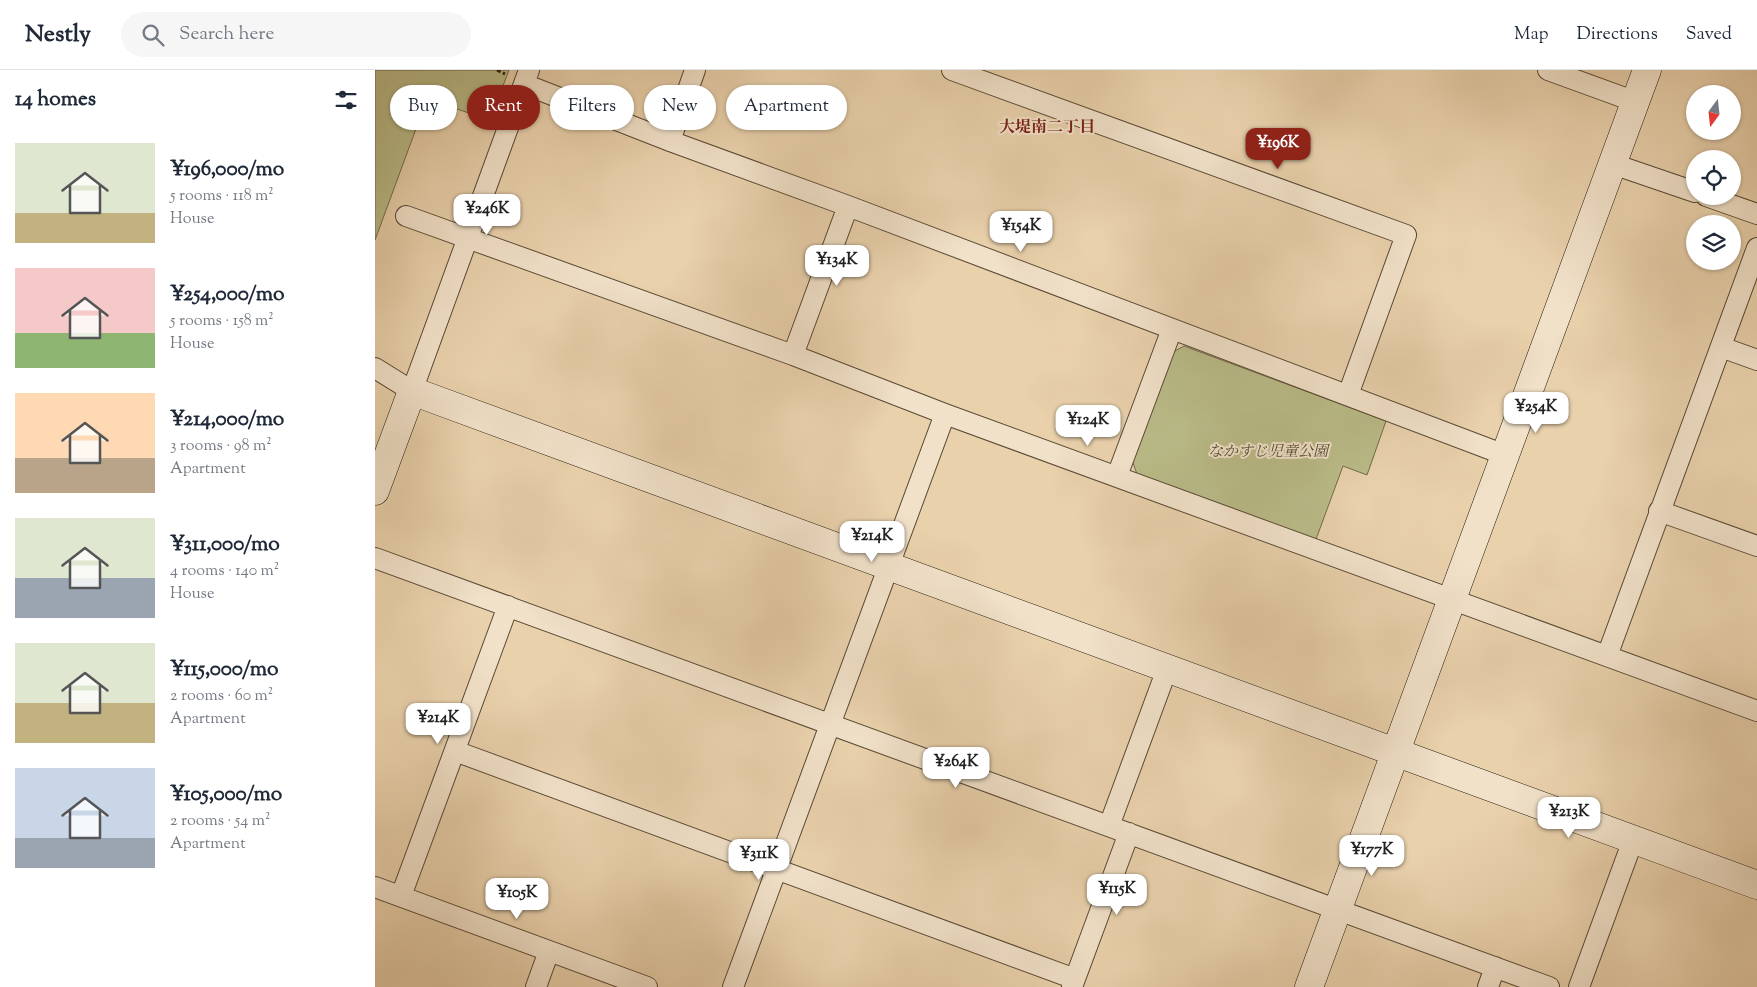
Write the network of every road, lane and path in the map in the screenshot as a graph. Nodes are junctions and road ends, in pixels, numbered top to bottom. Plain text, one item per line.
1 (695, 70) edge
2 (952, 70) edge
3 (1647, 70) edge
4 (1555, 71) edge
5 (526, 77) edge
6 (1636, 102) junction
7 (669, 141) junction
8 (1613, 164) junction
9 (1686, 189) edge
10 (1732, 205) edge
11 (848, 206) junction
12 (1757, 214) edge
13 (406, 216) dead end
14 (467, 239) junction
15 (1757, 248) edge
16 (1172, 329) junction
17 (1721, 347) junction
18 (793, 355) junction
19 (1757, 360) edge
20 (375, 368) edge
21 (412, 391) junction
22 (1348, 395) junction
23 (945, 414) junction
24 (1505, 455) junction
25 (1117, 476) junction
26 (375, 491) edge
27 (1659, 511) junction
28 (1757, 546) edge
29 (375, 558) edge
30 (889, 566) junction
31 (1452, 599) junction
32 (508, 606) junction
33 (1607, 656) junction
34 (1167, 669) junction
35 (1757, 711) edge
36 (831, 724) junction
37 (455, 751) junction
38 (1395, 752) junction
39 (1109, 826) junction
40 (1129, 833) junction
41 (1633, 840) junction
42 (777, 869) junction
43 (1757, 885) edge
44 (375, 887) edge
45 (401, 896) junction
46 (1337, 909) junction
47 (549, 951) junction
48 (1495, 967) junction
49 (1073, 983) edge
50 (535, 987) edge
51 (647, 987) edge
52 (733, 987) edge
53 (1309, 987) edge
54 (1488, 987) edge
55 (1549, 987) edge
56 (1579, 987) edge

1 - 7 street
2 - 22 street
3 - 6 street
4 - 6 street
5 - 7 street
5 - 14 street
6 - 8 street
7 - 11 street
8 - 9 street
8 - 24 street
10 - 12 street
11 - 16 street
11 - 18 street
13 - 14 street
14 - 18 street
14 - 21 street
15 - 17 street
16 - 22 street
16 - 25 street
17 - 19 street
17 - 27 street
18 - 23 street
20 - 21 street
21 - 26 street
21 - 30 street
22 - 24 street
23 - 25 street
23 - 30 street
24 - 31 street
25 - 31 street
27 - 28 street
27 - 33 street
29 - 32 street
30 - 34 street
30 - 36 street
31 - 33 street
31 - 38 street
32 - 36 street
32 - 37 street
33 - 35 street
34 - 38 street
34 - 39 street
36 - 39 street
36 - 42 street
37 - 42 street
37 - 45 street
38 - 41 street
38 - 46 street
39 - 40 street
40 - 46 street
40 - 49 street
41 - 43 street
41 - 56 street
42 - 49 street
42 - 52 street
44 - 45 street
45 - 47 street
46 - 48 street
46 - 53 street
47 - 50 street
47 - 51 street
48 - 54 street
48 - 55 street

